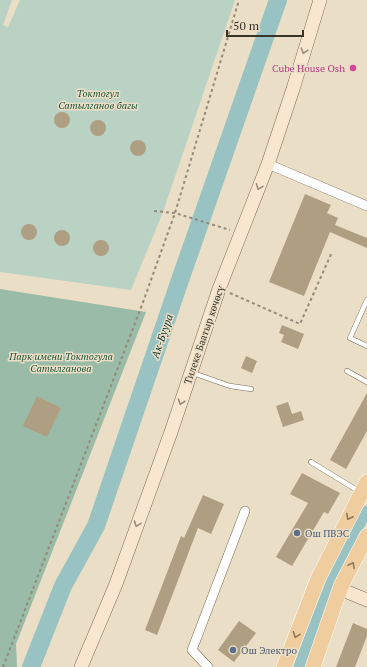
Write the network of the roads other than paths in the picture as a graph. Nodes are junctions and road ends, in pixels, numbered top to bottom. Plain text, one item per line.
1 (320, 0) edge
2 (268, 164) junction
3 (367, 206) edge
4 (367, 300) edge
5 (367, 346) edge
6 (346, 371) dead end
7 (191, 372) junction
8 (367, 382) edge
9 (251, 389) dead end
10 (310, 462) dead end
11 (364, 487) edge
12 (245, 511) dead end
13 (367, 536) edge
14 (340, 589) junction
15 (367, 600) edge
16 (81, 667) edge
17 (208, 667) edge
18 (284, 667) edge
19 (313, 667) edge

1 -> 2 street, Тилеке Баатыр көчөсү
2 - 3 street
2 -> 7 street, Тилеке Баатыр көчөсү
4 - 5 lane
6 - 8 lane
7 - 9 lane
7 -> 16 street, Тилеке Баатыр көчөсү
10 - 11 lane
11 -> 18 main road
12 - 17 street
14 -> 13 main road
14 - 15 street
14 - 19 main road

